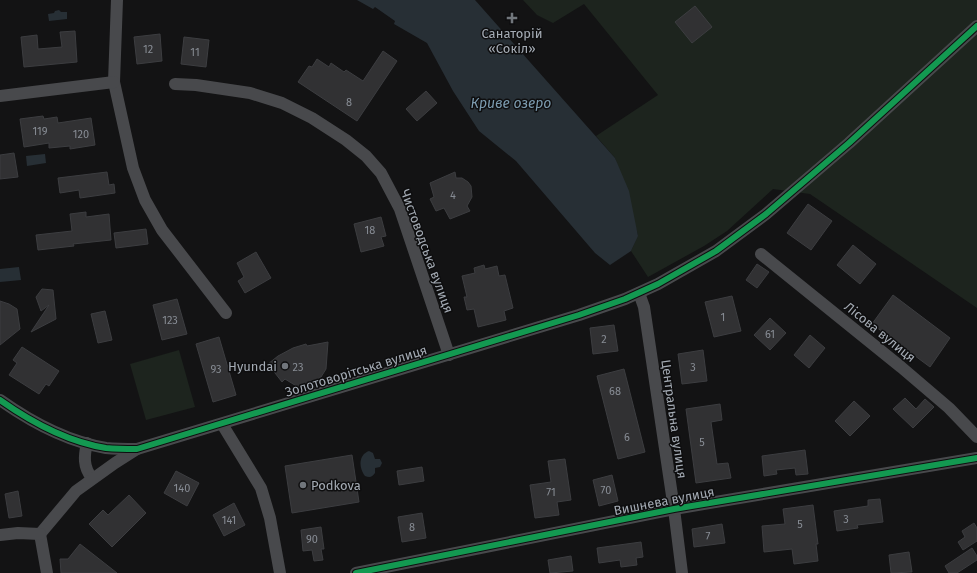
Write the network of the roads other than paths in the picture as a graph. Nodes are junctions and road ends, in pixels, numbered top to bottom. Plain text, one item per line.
1 (117, 0) edge
2 (977, 26) edge
3 (114, 82) junction
4 (175, 84) dead end
5 (0, 96) edge
6 (761, 254) dead end
7 (639, 293) junction
8 (226, 313) dead end
9 (449, 355) junction
10 (0, 400) edge
11 (222, 424) junction
12 (977, 437) edge
13 (87, 443) junction
14 (137, 450) junction
15 (977, 458) edge
16 (92, 478) junction
17 (674, 509) junction
18 (40, 534) junction
19 (0, 535) edge
20 (47, 573) edge
21 (280, 573) edge
22 (356, 573) edge
23 (682, 573) edge

1 - 3 street
2 - 7 street, Золотоворітська вулиця
3 - 5 street
3 - 8 street
4 - 9 street, Чистоводська вулиця
6 - 12 street, Лісова вулиця
7 - 9 street, Золотоворітська вулиця
7 - 17 street, Центральна вулиця
9 - 11 street, Золотоворітська вулиця
10 - 13 street, Золотоворітська вулиця
11 - 14 street, Золотоворітська вулиця
11 - 21 street
13 - 14 street, Золотоворітська вулиця
13 - 16 street
14 - 16 street, Золотоворітська вулиця
15 - 17 street, Вишнева вулиця
16 - 18 street, Золотоворітська вулиця
17 - 22 street, Вишнева вулиця
17 - 23 street, Центральна вулиця
18 - 19 street
18 - 20 street

